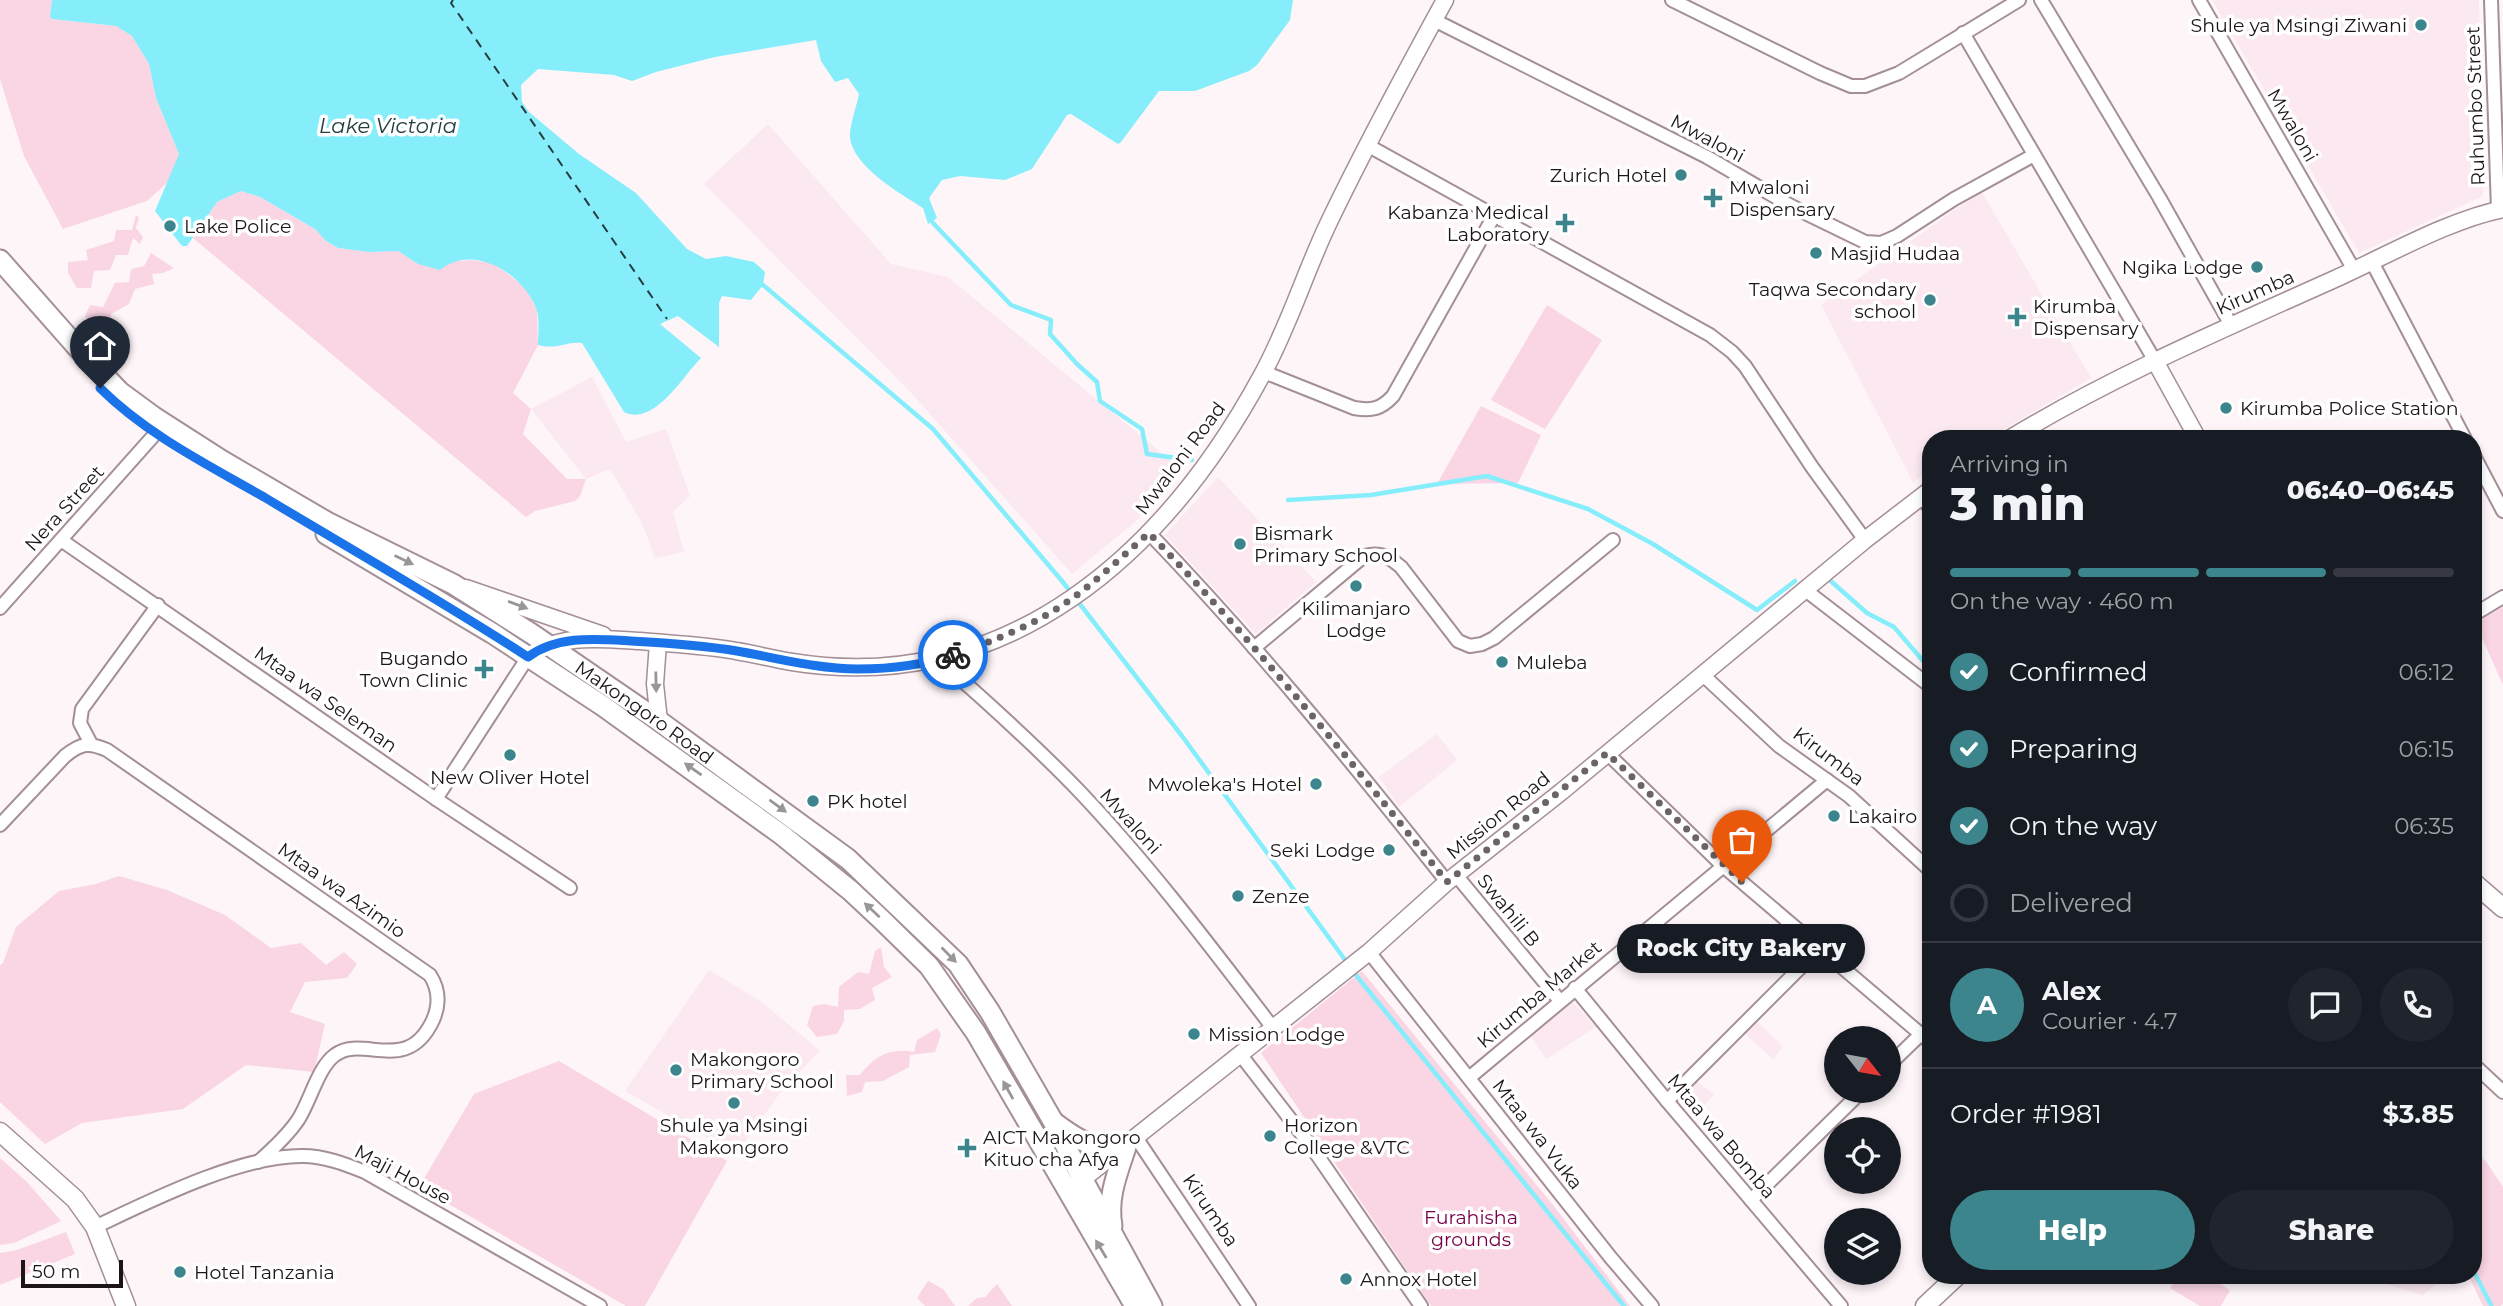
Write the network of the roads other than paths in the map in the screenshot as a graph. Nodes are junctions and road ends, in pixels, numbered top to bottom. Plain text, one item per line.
1 (1445, 0) edge
2 (1672, 0) edge
3 (2019, 0) edge
4 (2041, 0) edge
5 (2199, 0) edge
6 (2491, 0) edge
7 (1434, 20) junction
8 (1963, 33) junction
9 (1367, 145) junction
10 (2034, 155) junction
11 (2500, 210) edge
12 (1495, 215) junction
13 (0, 260) edge
14 (2372, 262) junction
15 (2354, 270) junction
16 (0, 280) edge
17 (2231, 325) junction
18 (2155, 361) junction
19 (1264, 372) junction
20 (2024, 430) edge
21 (2193, 430) edge
22 (2460, 430) edge
23 (156, 433) junction
24 (2482, 471) edge
25 (1922, 502) edge
26 (2503, 511) edge
27 (1149, 533) junction
28 (61, 540) junction
29 (1613, 540) dead end
30 (1865, 540) junction
31 (453, 584) junction
32 (1804, 589) junction
33 (2503, 597) edge
34 (158, 605) junction
35 (0, 608) edge
36 (2482, 610) edge
37 (616, 640) junction
38 (658, 643) junction
39 (549, 645) junction
40 (1254, 648) junction
41 (528, 657) junction
42 (939, 660) junction
43 (1702, 674) junction
44 (1922, 680) edge
45 (659, 721) junction
46 (90, 742) junction
47 (1607, 753) junction
48 (1827, 780) junction
49 (436, 799) junction
50 (0, 825) edge
51 (1922, 863) edge
52 (1723, 866) junction
53 (1452, 878) junction
54 (570, 888) dead end
55 (2482, 890) edge
56 (2503, 908) edge
57 (1820, 948) junction
58 (1364, 956) junction
59 (1575, 988) junction
60 (1560, 1002) junction
61 (1273, 1028) junction
62 (1922, 1035) edge
63 (1922, 1041) edge
64 (1240, 1054) junction
65 (1901, 1056) edge
66 (2482, 1072) edge
67 (1469, 1077) junction
68 (2503, 1092) edge
69 (1667, 1101) junction
70 (1850, 1103) edge
71 (1054, 1123) junction
72 (0, 1132) edge
73 (1131, 1143) junction
74 (258, 1162) junction
75 (1075, 1186) junction
76 (1751, 1200) junction
77 (95, 1227) junction
78 (1114, 1238) junction
79 (1948, 1284) edge
80 (126, 1306) edge
81 (600, 1306) edge
82 (1135, 1306) edge
83 (1152, 1306) edge
84 (1249, 1306) edge
85 (1421, 1306) edge
86 (1652, 1306) edge
87 (1841, 1306) edge
88 (1925, 1306) edge

1 - 7 street, Mwaloni Road
2 - 8 street
3 - 8 street
4 - 17 street
5 - 15 street, Mwaloni
6 - 11 street, Ruhumbo Street
7 - 9 street, Mwaloni Road
7 - 10 street, Mwaloni
8 - 10 street
9 - 12 street
9 - 19 street, Mwaloni Road
10 - 18 street
11 - 14 street, Kirumba
12 - 19 street
12 - 30 street
13 -> 31 main road, Makongoro Road
14 - 15 street, Kirumba
14 - 22 street
15 - 17 street, Kirumba
16 - 23 main road, Makongoro Road
17 - 18 street, Kirumba
18 - 20 street, Kirumba
18 - 21 street
19 - 27 street, Mwaloni Road
23 - 28 street, Nera Street
23 - 41 main road, Makongoro Road
24 - 26 street
25 - 30 street, Mission Road
27 - 40 street
27 - 42 street, Mwaloni Road
28 - 34 street, Mtaa wa Seleman
28 - 35 street, Nera Street
29 - 40 street
30 - 32 street, Mission Road
31 -> 37 street
31 - 39 main road, Makongoro Road
32 - 43 street, Mission Road
32 - 44 street
33 - 36 street
34 - 46 street
34 - 49 street, Mtaa wa Seleman
37 - 38 street, Mwaloni Road
37 - 39 street, Mwaloni Road
38 - 42 street, Mwaloni Road
38 -> 45 street
39 - 41 street, Mwaloni Road
39 - 45 main road, Makongoro Road
40 - 53 street
41 - 49 street
75 -> 41 main road, Makongoro Road
42 - 61 street, Mwaloni
43 - 47 street, Mission Road
43 - 48 street, Kirumba
45 -> 71 main road, Makongoro Road
46 - 50 street
46 - 74 street, Mtaa wa Azimio
47 - 52 street
47 - 53 street, Mission Road
48 - 51 street, Kirumba
48 - 52 street, Kirumba Market
49 - 54 street, Mtaa wa Seleman
52 - 57 street
52 - 59 street, Kirumba Market
53 - 58 street, Mission Road
53 - 60 street, Swahili B
55 - 56 main road
57 - 62 street
57 - 69 street
58 - 61 street, Mission Road
58 - 67 street, Mtaa wa Vuka
59 - 60 street, Kirumba Market
59 - 69 street, Mtaa wa Bomba
60 - 67 street, Kirumba Market
61 - 64 street, Mission Road
63 - 65 street
64 - 73 street, Mission Road
64 - 85 street
66 - 68 street
67 - 86 street, Mtaa wa Vuka
69 - 76 street, Mtaa wa Bomba
70 - 76 street
71 - 73 main road
71 - 75 main road, Makongoro Road
72 - 77 main road
73 - 75 street, Mission Road
73 - 78 main road
73 - 84 street, Kirumba
74 - 77 street, Maji House
74 - 81 street, Maji House
75 - 78 main road, Makongoro Road
82 -> 75 main road, Makongoro Road
76 - 87 street, Mtaa wa Bomba
77 - 80 main road
78 - 83 main road, Makongoro Road
79 - 88 main road

